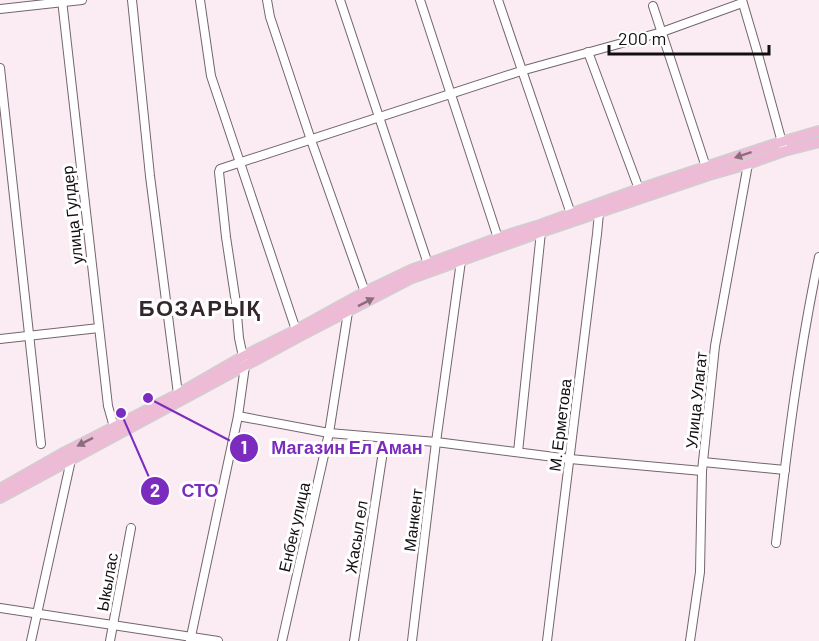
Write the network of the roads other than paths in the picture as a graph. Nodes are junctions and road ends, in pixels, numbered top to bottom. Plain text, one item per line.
1 (82, 0) edge
2 (132, 0) edge
3 (200, 0) edge
4 (267, 0) edge
5 (340, 0) edge
6 (420, 0) edge
7 (498, 0) edge
8 (62, 1) edge
9 (742, 1) edge
10 (653, 6) dead end
11 (0, 9) edge
12 (662, 32) junction
13 (588, 52) junction
14 (0, 68) edge
15 (521, 71) junction
16 (450, 95) junction
17 (379, 118) junction
18 (819, 131) edge
19 (311, 140) junction
20 (819, 142) edge
21 (783, 146) junction
22 (240, 164) junction
23 (748, 164) junction
24 (706, 167) junction
25 (639, 189) junction
26 (614, 203) junction
27 (599, 213) junction
28 (570, 214) junction
29 (540, 232) junction
30 (498, 238) junction
31 (819, 257) edge
32 (461, 261) junction
33 (429, 267) junction
34 (365, 292) junction
35 (348, 312) junction
36 (99, 328) junction
37 (296, 330) junction
38 (29, 336) junction
39 (0, 339) edge
40 (245, 361) junction
41 (178, 394) junction
42 (238, 416) junction
43 (114, 427) junction
44 (329, 433) junction
45 (385, 438) junction
46 (436, 442) junction
47 (41, 444) dead end
48 (518, 452) junction
49 (570, 459) junction
50 (71, 460) junction
51 (702, 462) junction
52 (785, 470) junction
53 (702, 471) junction
54 (0, 489) edge
55 (0, 498) edge
56 (131, 528) dead end
57 (776, 543) dead end
58 (0, 608) edge
59 (37, 613) junction
60 (113, 625) junction
61 (191, 639) edge
62 (31, 641) edge
63 (110, 641) edge
64 (218, 641) edge
65 (282, 641) edge
66 (354, 641) edge
67 (412, 641) edge
68 (547, 641) edge
69 (690, 641) edge

1 - 8 street
2 - 41 street
3 - 22 street
4 - 19 street
5 - 17 street
6 - 16 street
7 - 15 street
8 - 11 street
8 - 36 street, улица Гулдер
9 - 12 street
9 - 21 street
10 - 12 street
12 - 13 street
12 - 24 street
13 - 15 street
13 - 25 street
14 - 38 street
15 - 16 street
15 - 28 street
16 - 17 street
16 - 30 street
17 - 19 street
17 - 33 street
18 - 21 main road
19 - 22 street
19 - 34 street
20 - 21 main road
21 - 23 main road
21 -> 24 main road
22 - 37 street
22 - 40 street
23 - 26 main road
23 - 51 street, Улица Улагат
24 - 25 main road
25 - 26 main road
26 - 27 main road
26 - 28 main road
27 - 29 main road
27 - 49 street, М. Ерметова
28 - 30 main road
29 - 32 main road
29 - 48 street
30 - 33 main road
31 - 52 street
32 - 33 main road
32 - 46 street, Манкент
33 - 34 main road
35 -> 33 main road
34 - 37 main road
35 - 40 main road
35 - 44 street, Енбек улица
36 - 38 street
36 - 43 street, улица Гулдер
37 - 40 main road
38 - 39 street
38 - 47 street
40 - 41 main road
40 - 42 street
40 - 50 main road
41 - 43 main road
42 - 44 street
42 - 61 street
43 -> 54 main road
44 - 45 street
44 - 65 street, Енбек улица
45 - 46 street
45 - 66 street, Жасыл ел
46 - 48 street
46 - 67 street, Манкент
48 - 49 street
49 - 53 street
49 - 68 street, М. Ерметова
50 - 55 main road
50 - 59 street
51 - 52 street
51 - 53 street, Улица Улагат
52 - 57 street
53 - 69 street, Улица Улагат
56 - 60 street, Ыкылас
58 - 59 street
59 - 60 street
59 - 62 street
60 - 61 street
60 - 63 street, Ыкылас
61 - 64 street

